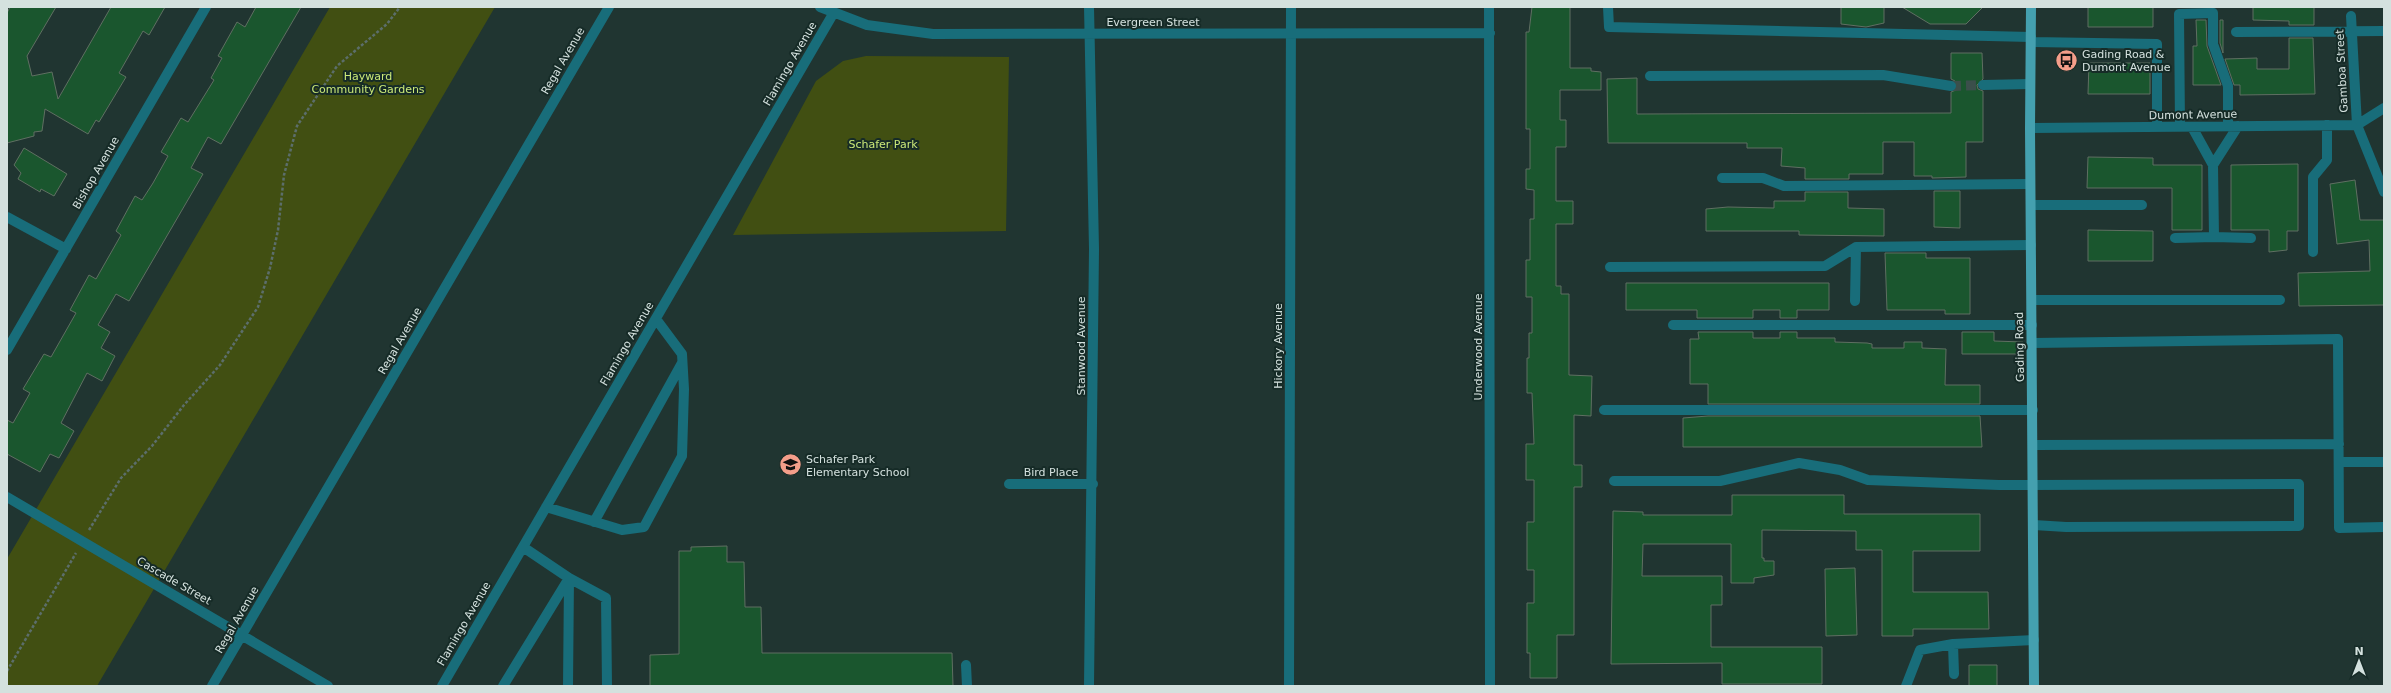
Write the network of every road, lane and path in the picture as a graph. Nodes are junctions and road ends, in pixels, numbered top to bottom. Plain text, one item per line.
1 (206, 7) edge
2 (400, 7) edge
3 (609, 7) edge
4 (820, 7) edge
5 (1089, 7) edge
6 (1291, 7) edge
7 (1490, 7) edge
8 (1608, 7) edge
9 (2032, 7) edge
10 (833, 14) junction
11 (2351, 16) dead end
12 (2352, 31) junction
13 (2384, 31) edge
14 (2236, 32) dead end
15 (1490, 33) junction
16 (1090, 34) junction
17 (1291, 34) junction
18 (2031, 39) junction
19 (1650, 76) dead end
20 (2030, 84) junction
21 (1983, 85) tunnel mouth
22 (1950, 86) tunnel mouth
23 (2384, 108) edge
24 (2327, 125) junction
25 (2356, 125) junction
26 (2233, 126) junction
27 (2158, 127) junction
28 (2180, 127) junction
29 (2192, 127) junction
30 (2030, 128) junction
31 (2213, 165) junction
32 (1722, 178) dead end
33 (2030, 184) junction
34 (2384, 192) edge
35 (2031, 205) junction
36 (2142, 205) dead end
37 (7, 217) edge
38 (2214, 237) junction
39 (2175, 238) dead end
40 (2251, 238) dead end
41 (2031, 245) junction
42 (1856, 247) junction
43 (66, 249) junction
44 (2314, 252) dead end
45 (1610, 267) dead end
46 (2032, 300) junction
47 (2280, 300) dead end
48 (1855, 301) dead end
49 (656, 319) junction
50 (1673, 325) dead end
51 (2032, 325) junction
52 (2032, 343) junction
53 (7, 350) edge
54 (683, 362) junction
55 (1604, 410) dead end
56 (2033, 410) junction
57 (2339, 444) junction
58 (2033, 445) junction
59 (2339, 462) junction
60 (2384, 462) edge
61 (1614, 482) dead end
62 (1009, 484) dead end
63 (1093, 484) junction
64 (2033, 487) junction
65 (7, 497) edge
66 (546, 508) junction
67 (594, 522) junction
68 (2034, 525) junction
69 (2384, 528) edge
70 (82, 541) junction
71 (523, 547) junction
72 (569, 578) junction
73 (242, 635) junction
74 (2034, 640) junction
75 (1953, 644) junction
76 (966, 665) dead end
77 (7, 671) edge
78 (1954, 674) dead end
79 (212, 686) edge
80 (328, 686) edge
81 (442, 686) edge
82 (503, 686) edge
83 (568, 686) edge
84 (607, 686) edge
85 (966, 686) edge
86 (1089, 686) edge
87 (1289, 686) edge
88 (1490, 686) edge
89 (1906, 686) edge
90 (2034, 686) edge

1 - 43 street, Bishop Avenue
2 - 70 path
3 - 73 street, Regal Avenue
4 - 10 street, Evergreen Street
5 - 16 street, Stanwood Avenue
6 - 17 street, Hickory Avenue
7 - 15 street, Underwood Avenue
8 - 18 street
9 - 18 main road, Gading Road
10 - 16 street, Evergreen Street
10 - 49 street, Flamingo Avenue
11 - 12 street, Gamboa Street
12 - 13 street
12 - 14 street
12 - 25 street, Gamboa Street
15 - 17 street, Evergreen Street
15 - 88 street, Underwood Avenue
16 - 17 street, Evergreen Street
16 - 63 street, Stanwood Avenue
17 - 87 street, Hickory Avenue
18 - 20 main road, Gading Road
18 - 27 street
19 - 22 street
20 - 21 street
20 - 30 main road, Gading Road
23 - 25 street
24 - 25 street, Dumont Avenue
24 - 26 street, Dumont Avenue
24 - 44 street
25 - 34 street
26 - 28 street
26 - 29 street, Dumont Avenue
26 - 31 street
27 - 28 street, Dumont Avenue
27 - 30 street, Dumont Avenue
28 - 29 street, Dumont Avenue
29 - 31 street
30 - 33 main road, Gading Road
31 - 38 street
32 - 33 street
33 - 35 main road, Gading Road
35 - 36 street
35 - 41 main road, Gading Road
37 - 43 street
38 - 39 street
38 - 40 street
41 - 42 street
41 - 46 main road, Gading Road
42 - 45 street
42 - 48 street
43 - 53 street, Bishop Avenue
46 - 47 street
46 - 51 main road, Gading Road
49 - 54 street
49 - 66 street, Flamingo Avenue
50 - 51 street
51 - 52 main road, Gading Road
52 - 56 main road, Gading Road
52 - 57 street
54 - 67 street
54 - 67 street
55 - 56 street
56 - 58 main road, Gading Road
57 - 58 street
57 - 59 street
58 - 64 main road, Gading Road
59 - 60 street
59 - 69 street
61 - 64 street
62 - 63 street, Bird Place
63 - 86 street, Stanwood Avenue
64 - 68 main road, Gading Road
64 - 68 street
65 - 70 street, Cascade Street
66 - 67 street
66 - 71 street, Flamingo Avenue
68 - 74 main road, Gading Road
70 - 73 street, Cascade Street
70 - 77 path
71 - 72 street
71 - 81 street, Flamingo Avenue
72 - 82 street
72 - 83 street
72 - 84 street
73 - 79 street, Regal Avenue
73 - 80 street, Cascade Street
74 - 75 street
74 - 90 main road, Gading Road
75 - 78 street
75 - 89 street
76 - 85 street

